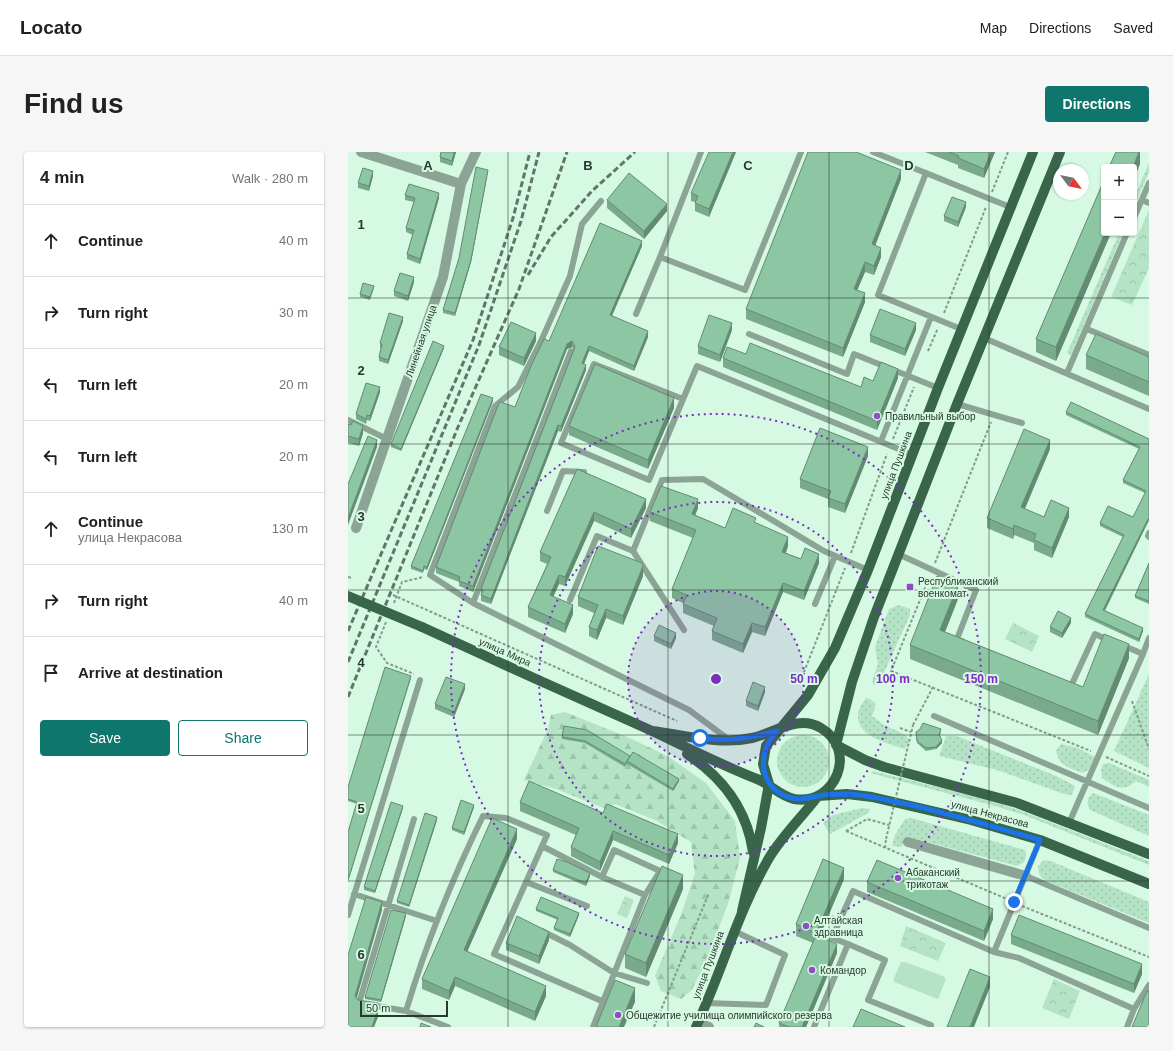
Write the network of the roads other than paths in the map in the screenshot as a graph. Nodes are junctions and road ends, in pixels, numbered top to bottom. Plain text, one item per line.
1 (361, 152) edge
2 (476, 152) edge
3 (701, 152) edge
4 (801, 152) edge
5 (873, 152) edge
6 (1033, 152) edge
7 (1060, 152) edge
8 (926, 173) junction
9 (1149, 183) edge
10 (461, 184) junction
11 (1142, 200) junction
12 (601, 201) dead end
13 (1149, 203) edge
14 (1010, 207) junction
15 (1137, 211) edge
16 (1127, 236) edge
17 (660, 257) junction
18 (636, 314) dead end
19 (931, 317) junction
20 (961, 329) junction
21 (1087, 329) junction
22 (749, 334) dead end
23 (984, 338) junction
24 (571, 351) dead end
25 (1149, 355) edge
26 (1067, 373) junction
27 (908, 376) junction
28 (938, 388) junction
29 (683, 400) junction
30 (957, 404) junction
31 (1149, 409) edge
32 (348, 420) edge
33 (1022, 424) dead end
34 (387, 439) junction
35 (881, 441) junction
36 (913, 454) junction
37 (587, 474) edge
38 (645, 500) edge
39 (652, 503) junction
40 (547, 511) dead end
41 (356, 528) dead end
42 (1149, 533) edge
43 (1149, 537) edge
44 (633, 551) junction
45 (898, 554) junction
46 (835, 556) junction
47 (868, 570) junction
48 (348, 596) edge
49 (570, 600) dead end
50 (473, 603) junction
51 (815, 604) dead end
52 (684, 630) dead end
53 (1149, 638) edge
54 (971, 645) edge
55 (1143, 654) junction
56 (420, 680) dead end
57 (1064, 684) edge
58 (934, 716) dead end
59 (652, 731) junction
60 (777, 731) junction
61 (729, 740) junction
62 (836, 745) junction
63 (1087, 782) junction
64 (769, 784) junction
65 (818, 796) junction
66 (1149, 808) edge
67 (414, 819) dead end
68 (1069, 823) junction
69 (1040, 840) junction
70 (908, 842) dead end
71 (542, 846) junction
72 (1149, 854) edge
73 (754, 858) junction
74 (1026, 876) junction
75 (602, 877) junction
76 (526, 882) junction
77 (1149, 884) edge
78 (354, 894) junction
79 (645, 895) junction
80 (388, 905) junction
81 (587, 906) dead end
82 (742, 911) junction
83 (348, 915) edge
84 (512, 916) junction
85 (518, 919) edge
86 (437, 921) junction
87 (1149, 928) edge
88 (538, 929) edge
89 (734, 931) junction
90 (848, 944) junction
91 (994, 952) junction
92 (614, 973) junction
93 (647, 983) dead end
94 (1149, 985) edge
95 (604, 1002) junction
96 (706, 1003) junction
97 (1134, 1009) junction
98 (406, 1011) junction
99 (697, 1025) edge
100 (448, 1027) edge
101 (593, 1027) edge
102 (709, 1027) edge
103 (814, 1027) edge
104 (931, 1027) edge
105 (1127, 1027) edge

1 - 10 street
2 - 10 street, Линейная улица
3 - 17 lane
4 - 17 lane
5 - 8 lane
6 - 14 main road, улица Пушкина
7 - 23 main road
8 - 14 lane
8 - 19 lane
9 - 11 lane
10 - 34 street, Линейная улица
11 - 13 lane
11 - 15 lane
12 - 50 lane
14 - 20 main road, улица Пушкина
16 - 21 lane
17 - 18 lane
19 - 20 lane
19 - 27 lane
20 - 28 main road, улица Пушкина
21 - 25 lane
21 - 26 lane
22 - 27 lane
23 - 26 lane
23 - 30 main road
24 - 50 lane
26 - 31 lane
27 - 28 lane
27 - 35 lane
28 - 36 main road, улица Пушкина
29 - 29 lane
29 - 35 lane
30 - 33 lane
30 - 45 main road
32 - 34 lane
34 - 41 street, Линейная улица
35 - 36 lane
36 - 47 main road, улица Пушкина
37 - 40 lane
38 - 39 lane
39 - 44 lane
39 - 46 lane
42 - 43 lane
44 - 49 lane
44 - 52 lane
45 - 54 lane
45 - 62 main road
46 - 47 lane
46 - 51 lane
47 - 60 main road, улица Пушкина
48 - 59 main road, улица Мира, bridge
50 - 61 lane
53 - 55 lane
55 - 57 lane
55 - 63 lane
56 - 78 lane
58 - 63 lane
59 - 61 main road
59 - 64 main road
59 - 73 main road
60 - 61 main road
60 - 62 main road
60 - 64 main road
62 - 65 main road
62 - 68 main road, улица Некрасова
63 - 66 lane
63 - 68 lane
64 - 65 main road
64 - 73 main road
65 - 69 main road, улица Некрасова
65 - 82 main road
67 - 80 lane
68 - 72 main road, улица Некрасова
69 - 74 lane
69 - 77 main road, улица Некрасова
70 - 74 street
71 - 75 lane
71 - 76 lane
71 - 86 lane
73 - 82 main road
74 - 87 lane
74 - 91 lane
75 - 79 lane
75 - 79 lane
76 - 81 lane
76 - 84 lane
78 - 80 lane
78 - 83 lane
79 - 92 lane
80 - 86 lane
80 - 98 lane
82 - 89 main road, улица Пушкина
84 - 85 lane
84 - 95 lane
86 - 98 lane
88 - 92 lane
89 - 96 main road, улица Пушкина
89 - 96 lane
90 - 91 lane
90 - 103 lane
90 - 104 lane
91 - 97 lane
92 - 93 lane
92 - 95 lane
94 - 97 lane
95 - 101 lane
96 - 99 main road, улица Пушкина
97 - 105 lane
98 - 100 lane
99 - 102 street

